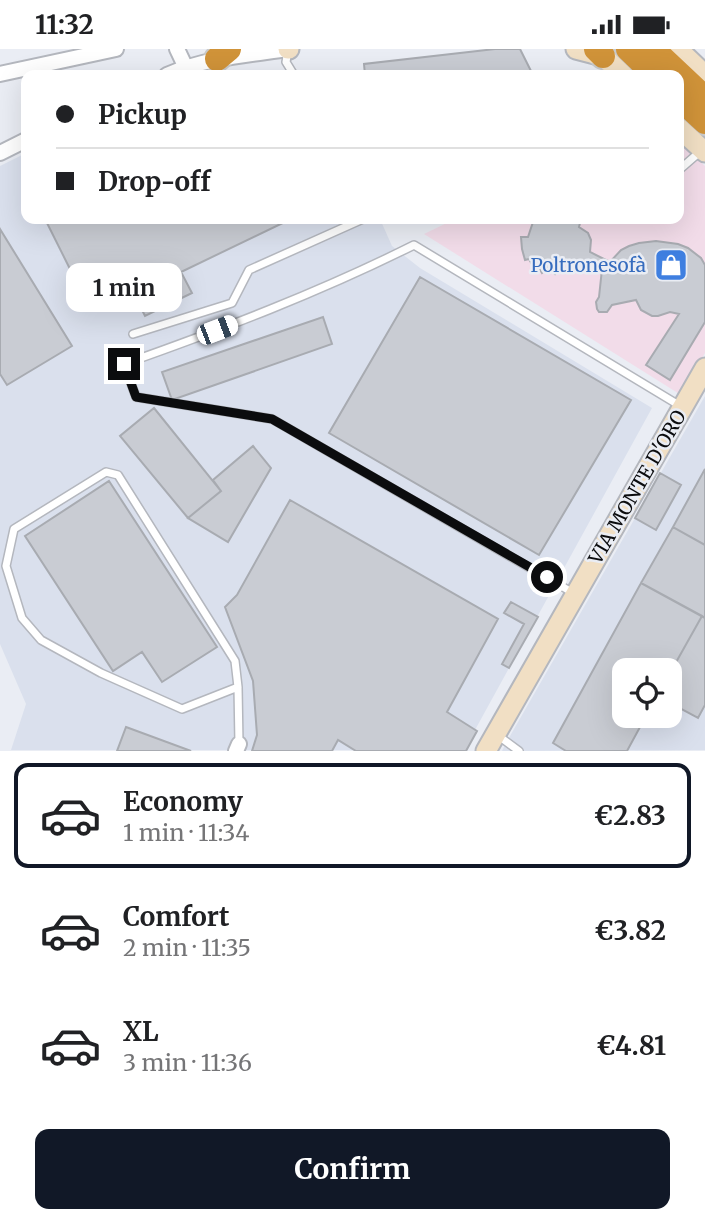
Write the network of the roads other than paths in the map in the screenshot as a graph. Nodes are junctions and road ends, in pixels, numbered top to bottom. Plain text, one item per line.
1 (116, 49) edge
2 (177, 49) edge
3 (289, 49) edge
4 (576, 49) edge
5 (628, 49) edge
6 (653, 49) edge
7 (678, 49) edge
8 (599, 52) edge
9 (223, 54) edge
10 (186, 68) junction
11 (181, 70) edge
12 (291, 70) edge
13 (618, 70) edge
14 (650, 70) edge
15 (675, 70) edge
16 (0, 74) edge
17 (705, 75) edge
18 (684, 78) edge
19 (705, 98) edge
20 (684, 103) edge
21 (705, 122) edge
22 (684, 133) edge
23 (21, 143) edge
24 (704, 151) edge
25 (0, 153) edge
26 (684, 166) edge
27 (350, 224) edge
28 (133, 334) dead end
29 (705, 368) edge
30 (682, 408) junction
31 (576, 594) junction
32 (238, 687) junction
33 (491, 742) edge
34 (238, 747) edge
35 (519, 751) edge

1 - 16 street
2 - 10 street
3 - 9 street
3 - 12 lane
4 - 8 street
5 - 14 highway
6 - 15 highway
7 - 17 street
8 - 13 street
9 - 10 street
10 - 11 street
18 - 19 highway
20 - 21 highway
22 - 24 street
23 - 25 street
24 - 26 lane
27 - 28 lane
29 - 30 street, VIA MONTE D'ORO
30 - 31 street, VIA MONTE D'ORO
30 - 31 lane
31 - 33 street, VIA MONTE D'ORO
32 - 32 lane
32 - 34 lane
33 - 35 lane

